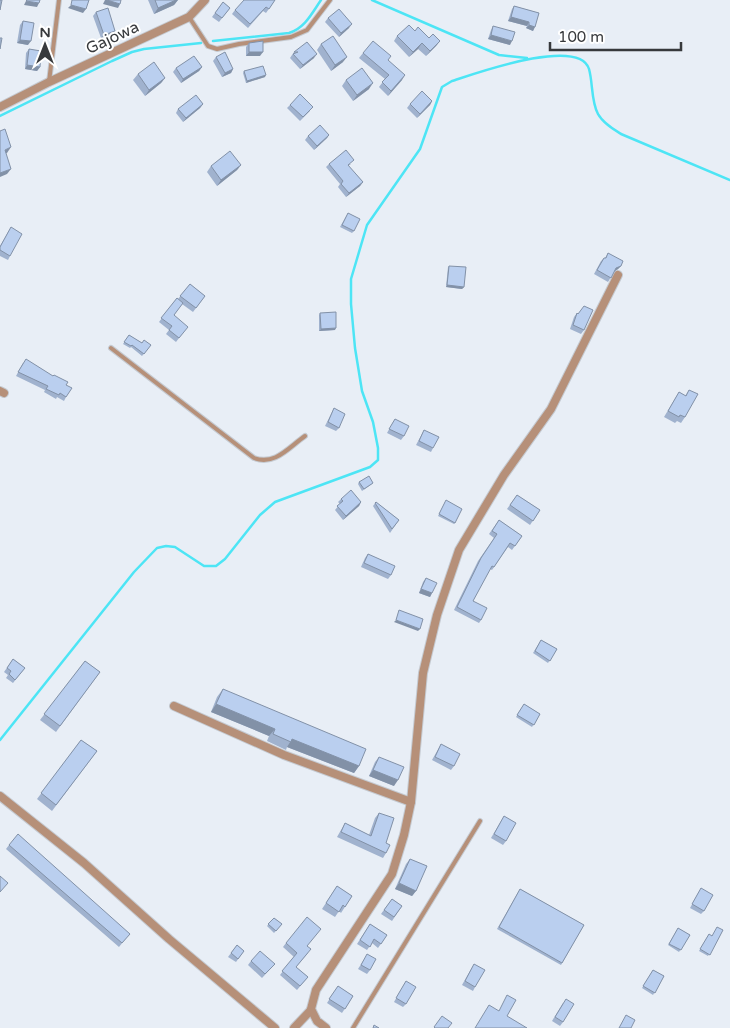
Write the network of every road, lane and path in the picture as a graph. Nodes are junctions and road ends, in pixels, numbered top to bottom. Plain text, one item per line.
1 (59, 0) edge
2 (205, 0) edge
3 (330, 0) edge
4 (189, 17) junction
5 (49, 82) junction
6 (0, 107) edge
7 (618, 275) dead end
8 (111, 348) dead end
9 (305, 436) dead end
10 (174, 706) dead end
11 (0, 796) edge
12 (411, 802) junction
13 (480, 821) dead end
14 (311, 1010) junction
15 (276, 1028) edge
16 (294, 1028) edge
17 (326, 1028) edge
18 (353, 1028) edge

1 - 5 lane
2 - 4 street, Gajowa
3 - 4 lane
4 - 5 street, Gajowa
5 - 6 street, Gajowa
7 - 12 street
8 - 9 lane
10 - 12 street
11 - 15 street
12 - 14 street
13 - 18 lane
14 - 16 street
14 - 17 street

